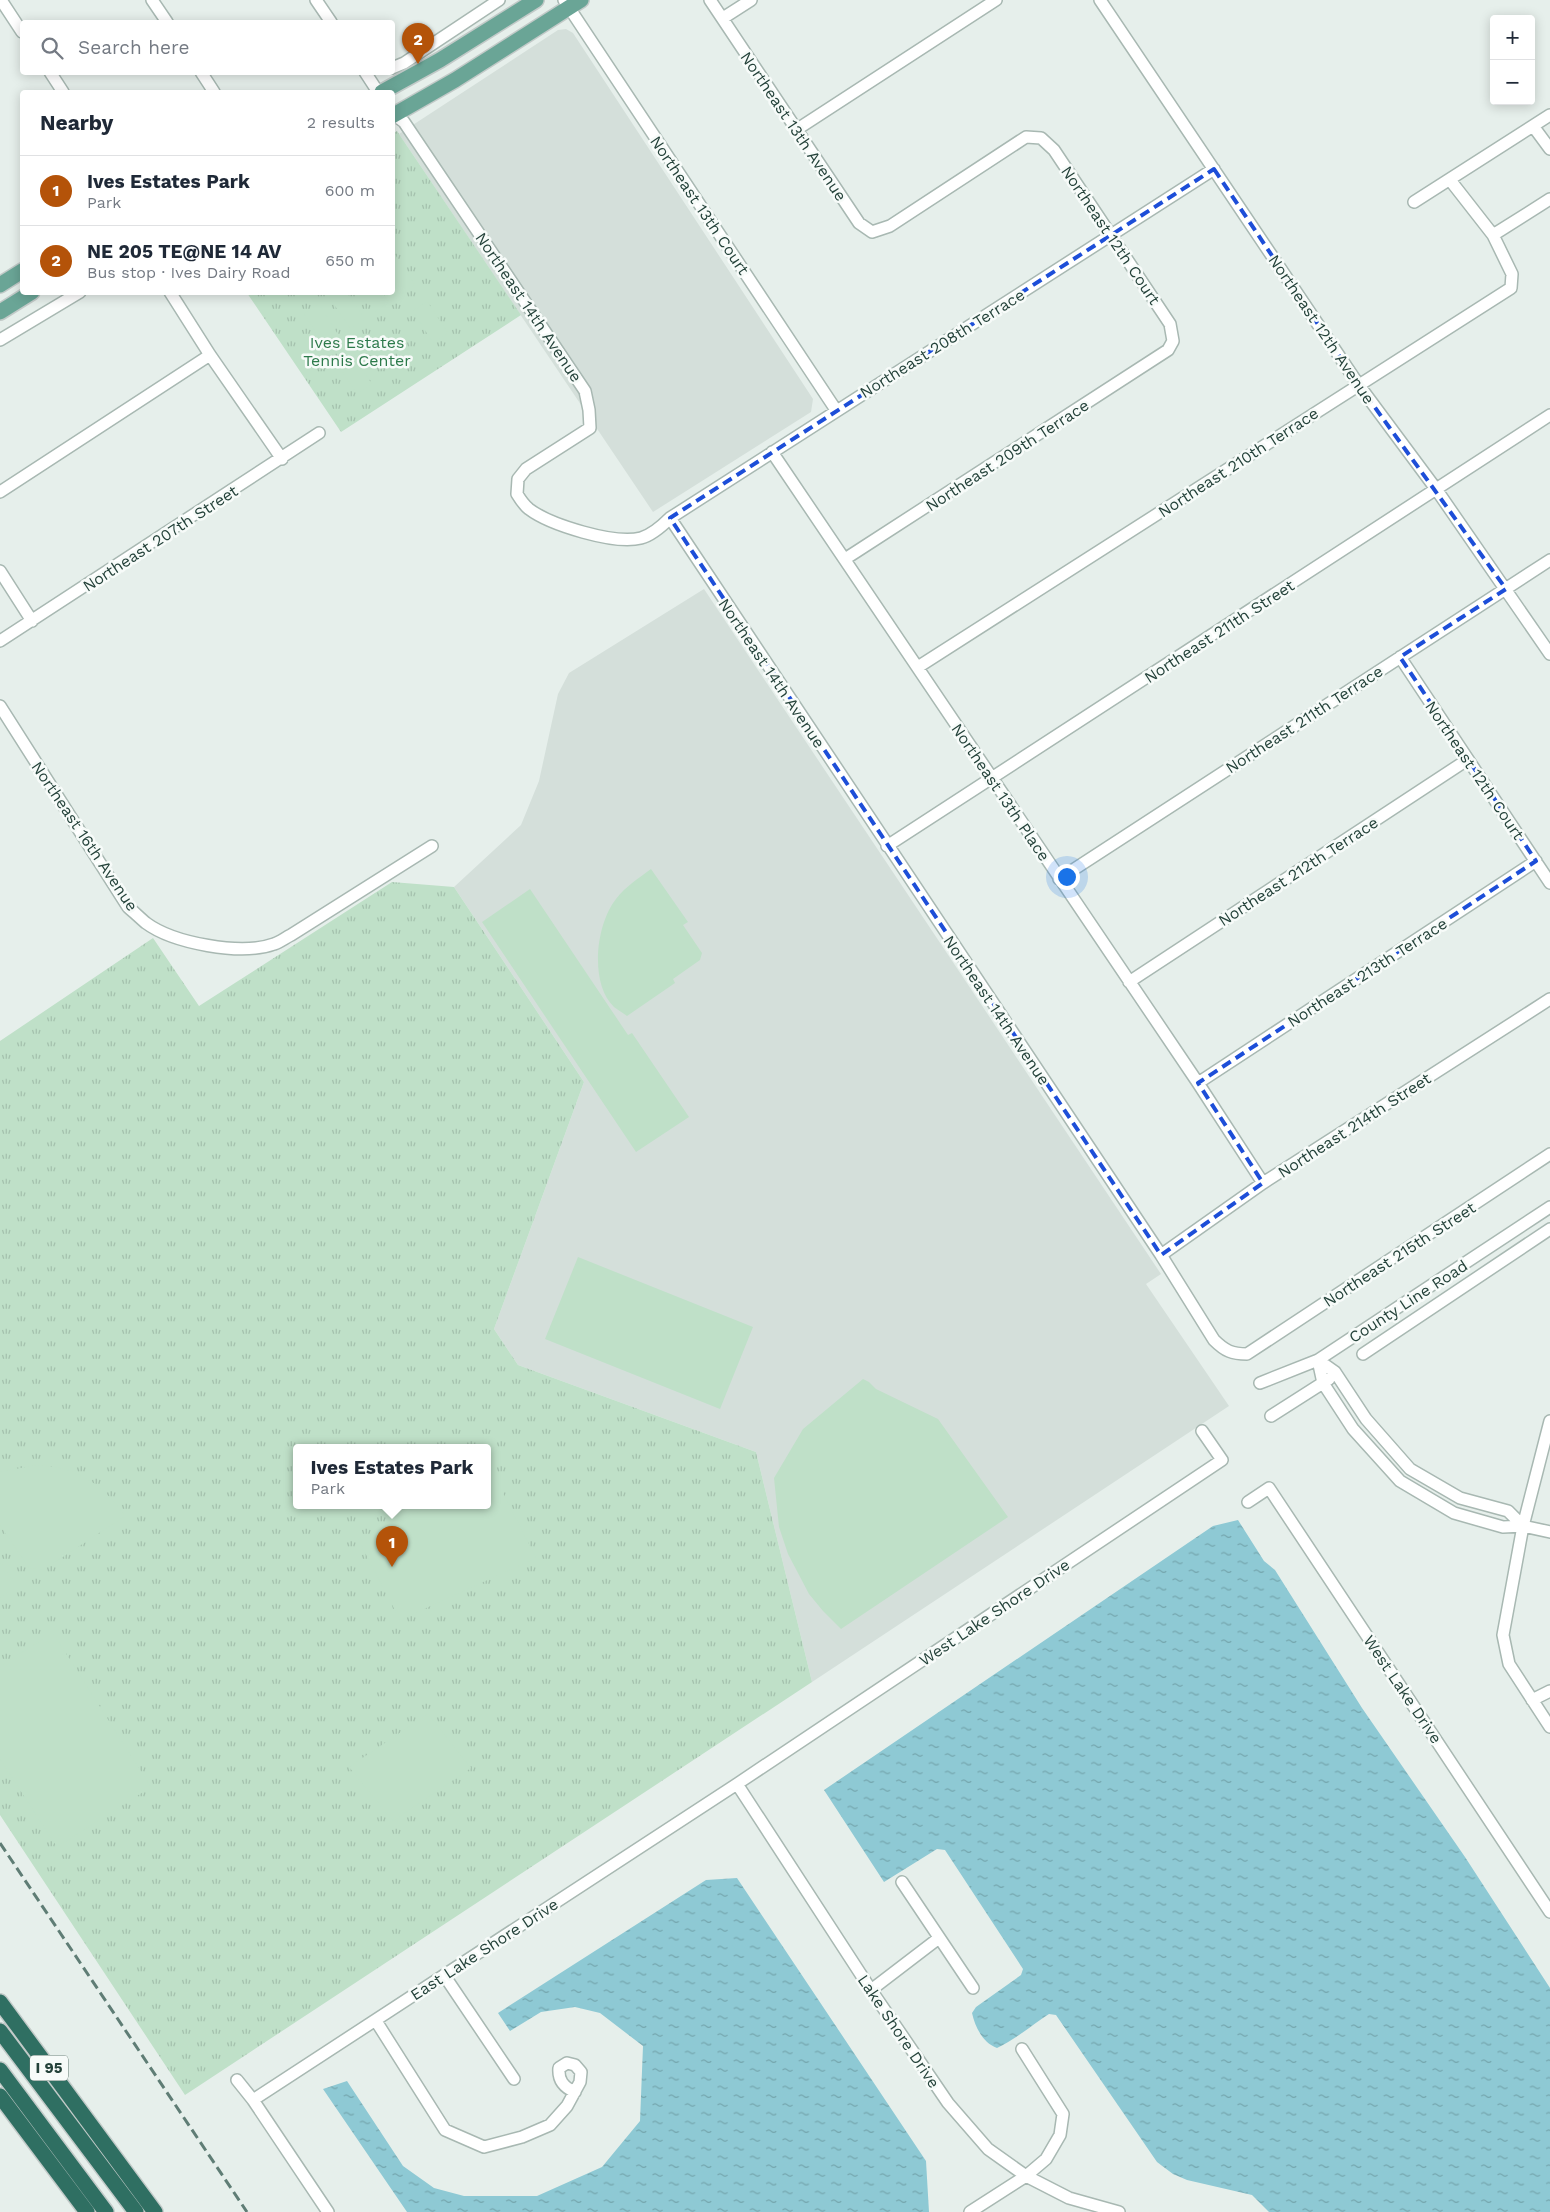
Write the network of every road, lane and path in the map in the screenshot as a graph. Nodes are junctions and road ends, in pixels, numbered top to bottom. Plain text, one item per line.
1 (1, 0) edge
2 (152, 0) edge
3 (316, 0) edge
4 (499, 0) edge
5 (536, 0) edge
6 (710, 0) edge
7 (751, 0) edge
8 (996, 0) edge
9 (1100, 0) edge
10 (572, 3) edge
11 (723, 18) junction
12 (166, 20) edge
13 (330, 20) edge
14 (20, 29) edge
15 (395, 67) edge
16 (52, 75) edge
17 (203, 75) edge
18 (368, 75) edge
19 (62, 90) edge
20 (213, 90) edge
21 (377, 90) edge
22 (386, 90) edge
23 (395, 114) edge
24 (1550, 116) edge
25 (395, 117) edge
26 (1533, 126) junction
27 (796, 130) junction
28 (1026, 137) joint
29 (1550, 150) edge
30 (1214, 169) junction
31 (1450, 180) junction
32 (1550, 199) edge
33 (1414, 202) dead end
34 (1493, 235) junction
35 (1111, 236) junction
36 (20, 272) edge
37 (0, 285) edge
38 (27, 295) edge
39 (75, 295) edge
40 (172, 295) edge
41 (0, 312) edge
42 (0, 340) edge
43 (1168, 350) joint
44 (210, 355) junction
45 (1358, 384) junction
46 (836, 410) junction
47 (1550, 415) edge
48 (319, 433) dead end
49 (772, 452) junction
50 (282, 459) junction
51 (1436, 489) junction
52 (0, 492) edge
53 (670, 518) junction
54 (845, 560) junction
55 (1550, 560) edge
56 (0, 571) edge
57 (1506, 589) junction
58 (32, 621) junction
59 (0, 641) edge
60 (1550, 654) edge
61 (1400, 657) junction
62 (918, 667) junction
63 (0, 706) edge
64 (1467, 760) junction
65 (992, 780) junction
66 (432, 846) dead end
67 (888, 846) junction
68 (1536, 861) junction
69 (1059, 879) junction
70 (1550, 883) edge
71 (1128, 982) junction
72 (1550, 999) edge
73 (1198, 1083) junction
74 (1550, 1154) edge
75 (1262, 1183) junction
76 (1550, 1207) edge
77 (1550, 1229) edge
78 (1161, 1255) junction
79 (1247, 1354) joint
80 (1363, 1354) dead end
81 (1318, 1360) junction
82 (1336, 1374) junction
83 (1260, 1383) dead end
84 (1323, 1383) junction
85 (1271, 1416) dead end
86 (1550, 1421) edge
87 (1202, 1431) dead end
88 (1248, 1502) dead end
89 (1523, 1526) junction
90 (1550, 1532) edge
91 (1550, 1691) edge
92 (1532, 1700) junction
93 (1550, 1727) edge
94 (737, 1784) junction
95 (902, 1882) dead end
96 (1550, 1912) edge
97 (939, 1938) junction
98 (444, 1975) junction
99 (973, 1988) dead end
100 (871, 1990) junction
101 (0, 2002) edge
102 (376, 2021) junction
103 (0, 2031) edge
104 (1022, 2049) dead end
105 (0, 2070) edge
106 (514, 2078) dead end
107 (236, 2080) dead end
108 (575, 2092) dead end
109 (0, 2096) edge
110 (253, 2100) junction
111 (1026, 2176) junction
112 (87, 2212) edge
113 (106, 2212) edge
114 (136, 2212) edge
115 (156, 2212) edge
116 (328, 2212) edge
117 (970, 2212) edge
118 (1117, 2212) edge

1 - 14 street
2 - 12 street
3 - 13 street
4 - 15 street
5 - 22 main road
6 - 11 street, Northeast 13th Avenue
7 - 11 street
8 - 27 street
9 - 30 street, Northeast 12th Avenue
10 - 23 main road
10 - 46 street, Northeast 13th Court
11 - 27 street, Northeast 13th Avenue
16 - 19 street
17 - 20 street
18 - 21 street
24 - 26 street
25 - 53 street, Northeast 14th Avenue
26 - 29 street
26 - 31 street
27 - 28 street, Northeast 13th Avenue
28 - 35 street, Northeast 12th Court
30 - 35 street, Northeast 208th Terrace
30 - 45 street, Northeast 12th Avenue
31 - 33 street
31 - 34 street, Northeast 210th Terrace
32 - 34 street
34 - 45 street, Northeast 210th Terrace
35 - 43 street, Northeast 12th Court
35 - 46 street, Northeast 208th Terrace
36 - 37 main road
38 - 41 main road
39 - 42 street
40 - 44 street
43 - 54 street, Northeast 209th Terrace
44 - 50 street
44 - 52 street
45 - 51 street, Northeast 12th Avenue
45 - 62 street, Northeast 210th Terrace
46 - 49 street, Northeast 208th Terrace
47 - 51 street, Northeast 211th Street
48 - 50 street, Northeast 207th Street
49 - 53 street, Northeast 208th Terrace
49 - 54 street, Northeast 13th Place
50 - 58 street, Northeast 207th Street
51 - 57 street, Northeast 12th Avenue
51 - 65 street, Northeast 211th Street
53 - 67 street, Northeast 14th Avenue
54 - 62 street, Northeast 13th Place
55 - 57 street, Northeast 211th Terrace
56 - 58 street
57 - 60 street, Northeast 12th Avenue
57 - 61 street, Northeast 211th Terrace
58 - 59 street, Northeast 207th Street
61 - 64 street, Northeast 12th Court
61 - 69 street, Northeast 211th Terrace
62 - 65 street, Northeast 13th Place
63 - 66 street, Northeast 16th Avenue
64 - 68 street, Northeast 12th Court
64 - 71 street, Northeast 212th Terrace
65 - 67 street, Northeast 211th Street
65 - 69 street, Northeast 13th Place
67 - 78 street, Northeast 14th Avenue
68 - 70 street, Northeast 12th Court
68 - 73 street, Northeast 213th Terrace
69 - 71 street, Northeast 13th Place
71 - 73 street, Northeast 13th Place
72 - 75 street, Northeast 214th Street
73 - 75 street, Northeast 13th Place
74 - 79 street, Northeast 215th Street
75 - 78 street, Northeast 214th Street
76 - 81 street, County Line Road
77 - 80 street
78 - 79 street, Northeast 14th Avenue
81 - 82 street
81 - 83 street, County Line Road
81 - 84 street
82 - 84 street
82 - 89 street
84 - 85 street
84 - 89 street
86 - 89 street
87 - 94 street, West Lake Shore Drive
88 - 96 street, West Lake Drive
89 - 90 street
89 - 92 street
91 - 92 street
92 - 93 street
94 - 98 street, East Lake Shore Drive
94 - 100 street, Lake Shore Drive
95 - 97 street
97 - 99 street
97 - 100 street
98 - 102 street, East Lake Shore Drive
98 - 106 street
100 - 111 street, Lake Shore Drive
101 - 115 highway, I 95
102 - 108 street
102 - 110 street, East Lake Shore Drive
103 - 114 highway
104 - 111 street
105 - 113 highway
107 - 110 street
109 - 112 highway
110 - 116 street
111 - 117 street
111 - 118 street, Lake Shore Drive

